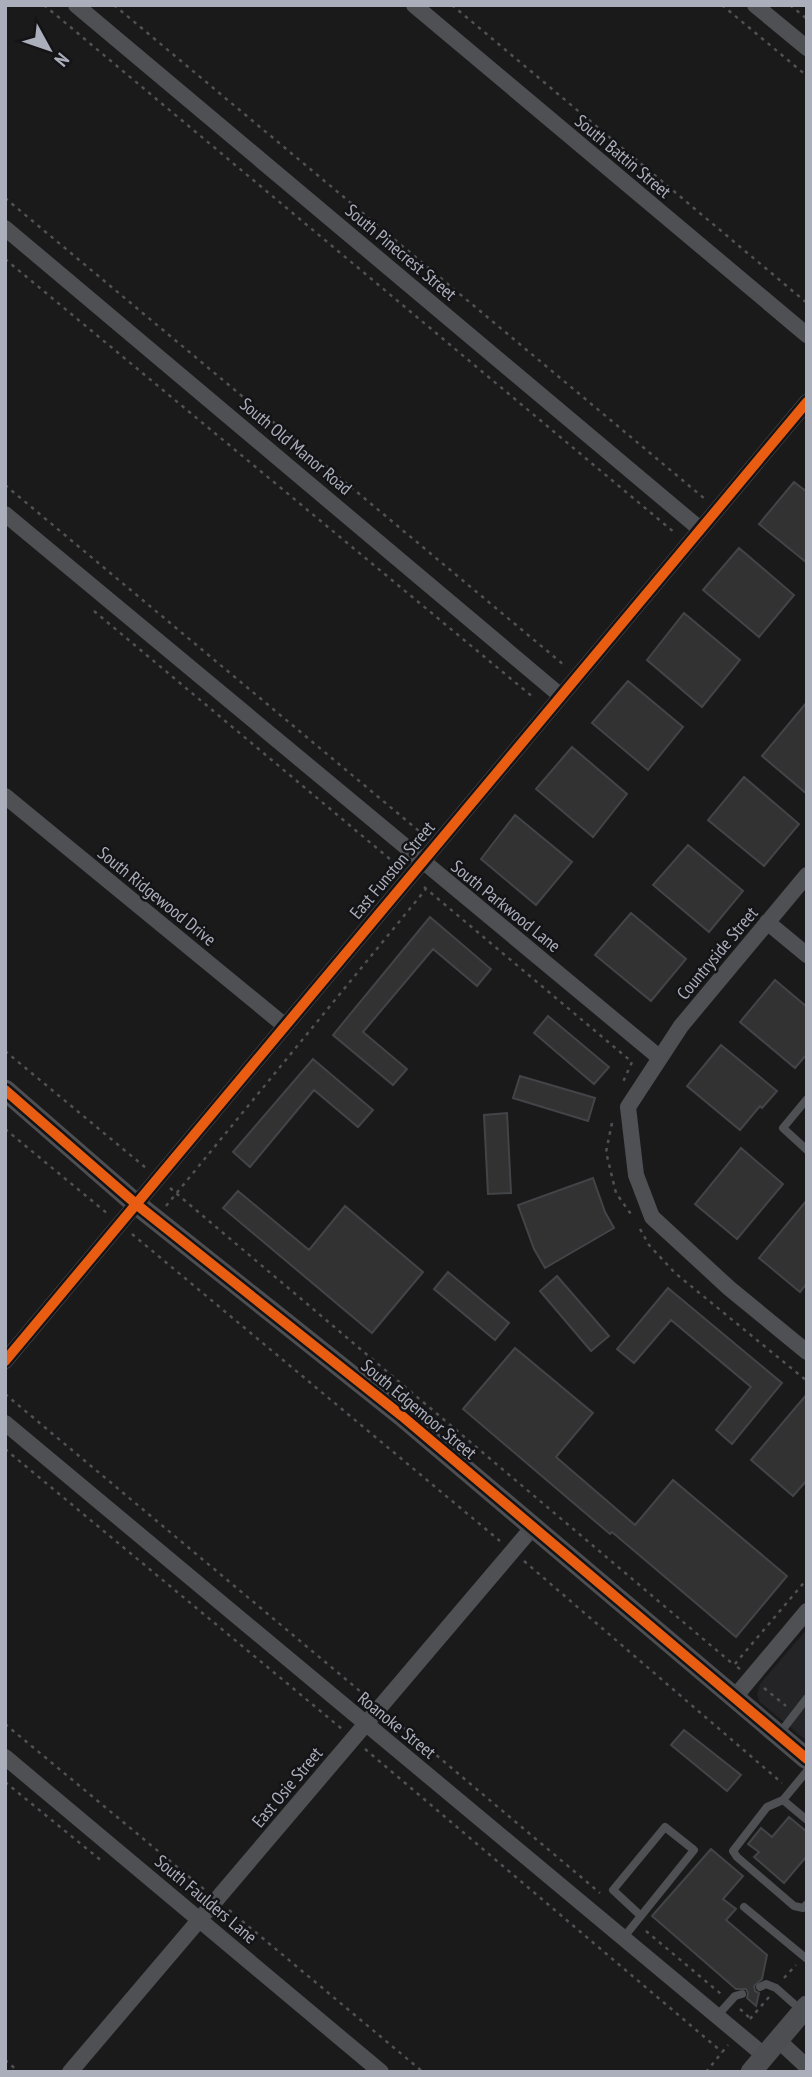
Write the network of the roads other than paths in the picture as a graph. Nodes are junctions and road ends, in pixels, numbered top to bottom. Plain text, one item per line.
1 (76, 5) edge
2 (414, 5) edge
3 (755, 5) edge
4 (807, 48) edge
5 (5, 228) edge
6 (807, 335) edge
7 (807, 402) edge
8 (5, 514) edge
9 (700, 529) junction
10 (561, 696) junction
11 (5, 796) edge
12 (422, 862) junction
13 (807, 874) edge
14 (767, 922) junction
15 (807, 954) edge
16 (284, 1025) junction
17 (660, 1058) junction
18 (5, 1090) edge
19 (807, 1099) edge
20 (807, 1150) edge
21 (136, 1204) junction
22 (807, 1352) edge
23 (5, 1361) edge
24 (5, 1423) edge
25 (533, 1527) junction
26 (807, 1611) edge
27 (734, 1698) junction
28 (807, 1699) edge
29 (365, 1724) junction
30 (778, 1735) junction
31 (5, 1757) edge
32 (807, 1759) edge
33 (807, 1771) edge
34 (783, 1800) junction
35 (807, 1820) edge
36 (807, 1904) edge
37 (744, 1907) dead end
38 (641, 1916) junction
39 (200, 1919) junction
40 (624, 1937) junction
41 (805, 1958) edge
42 (760, 1987) dead end
43 (742, 1994) dead end
44 (804, 2008) edge
45 (717, 2016) junction
46 (765, 2056) edge
47 (807, 2067) edge
48 (70, 2072) edge
49 (381, 2072) edge

1 - 9 street, South Pinecrest Street
2 - 6 street, South Battin Street
3 - 4 street
5 - 10 street, South Old Manor Road
7 - 9 street, East Funston Street
8 - 12 street, South Parkwood Lane
9 - 10 street, East Funston Street
10 - 12 street, East Funston Street
11 - 16 street, South Ridgewood Drive
12 - 16 street, East Funston Street
12 - 17 street, South Parkwood Lane
13 - 14 street, Countryside Street
14 - 15 street
14 - 17 street, Countryside Street
16 - 21 street, East Funston Street
17 - 22 street
18 - 21 street, South Edgemoor Street
19 - 20 lane
21 - 23 street, East Funston Street
21 - 25 street, South Edgemoor Street
24 - 29 street, Roanoke Street
25 - 27 street, South Edgemoor Street
25 - 29 street, East Osie Street
26 - 27 street
27 - 30 street, South Edgemoor Street
28 - 30 lane
29 - 39 street, East Osie Street
29 - 40 street, Roanoke Street
30 - 32 street, South Edgemoor Street
31 - 39 street, South Faulders Lane
33 - 34 lane
34 - 35 lane
34 - 36 lane
37 - 41 lane
38 - 38 lane
38 - 40 lane
39 - 48 street, East Osie Street
39 - 49 street, South Faulders Lane
40 - 45 street, Roanoke Street
42 - 44 lane
43 - 45 lane
44 - 46 street
45 - 46 street, Roanoke Street
46 - 47 street, Roanoke Street

